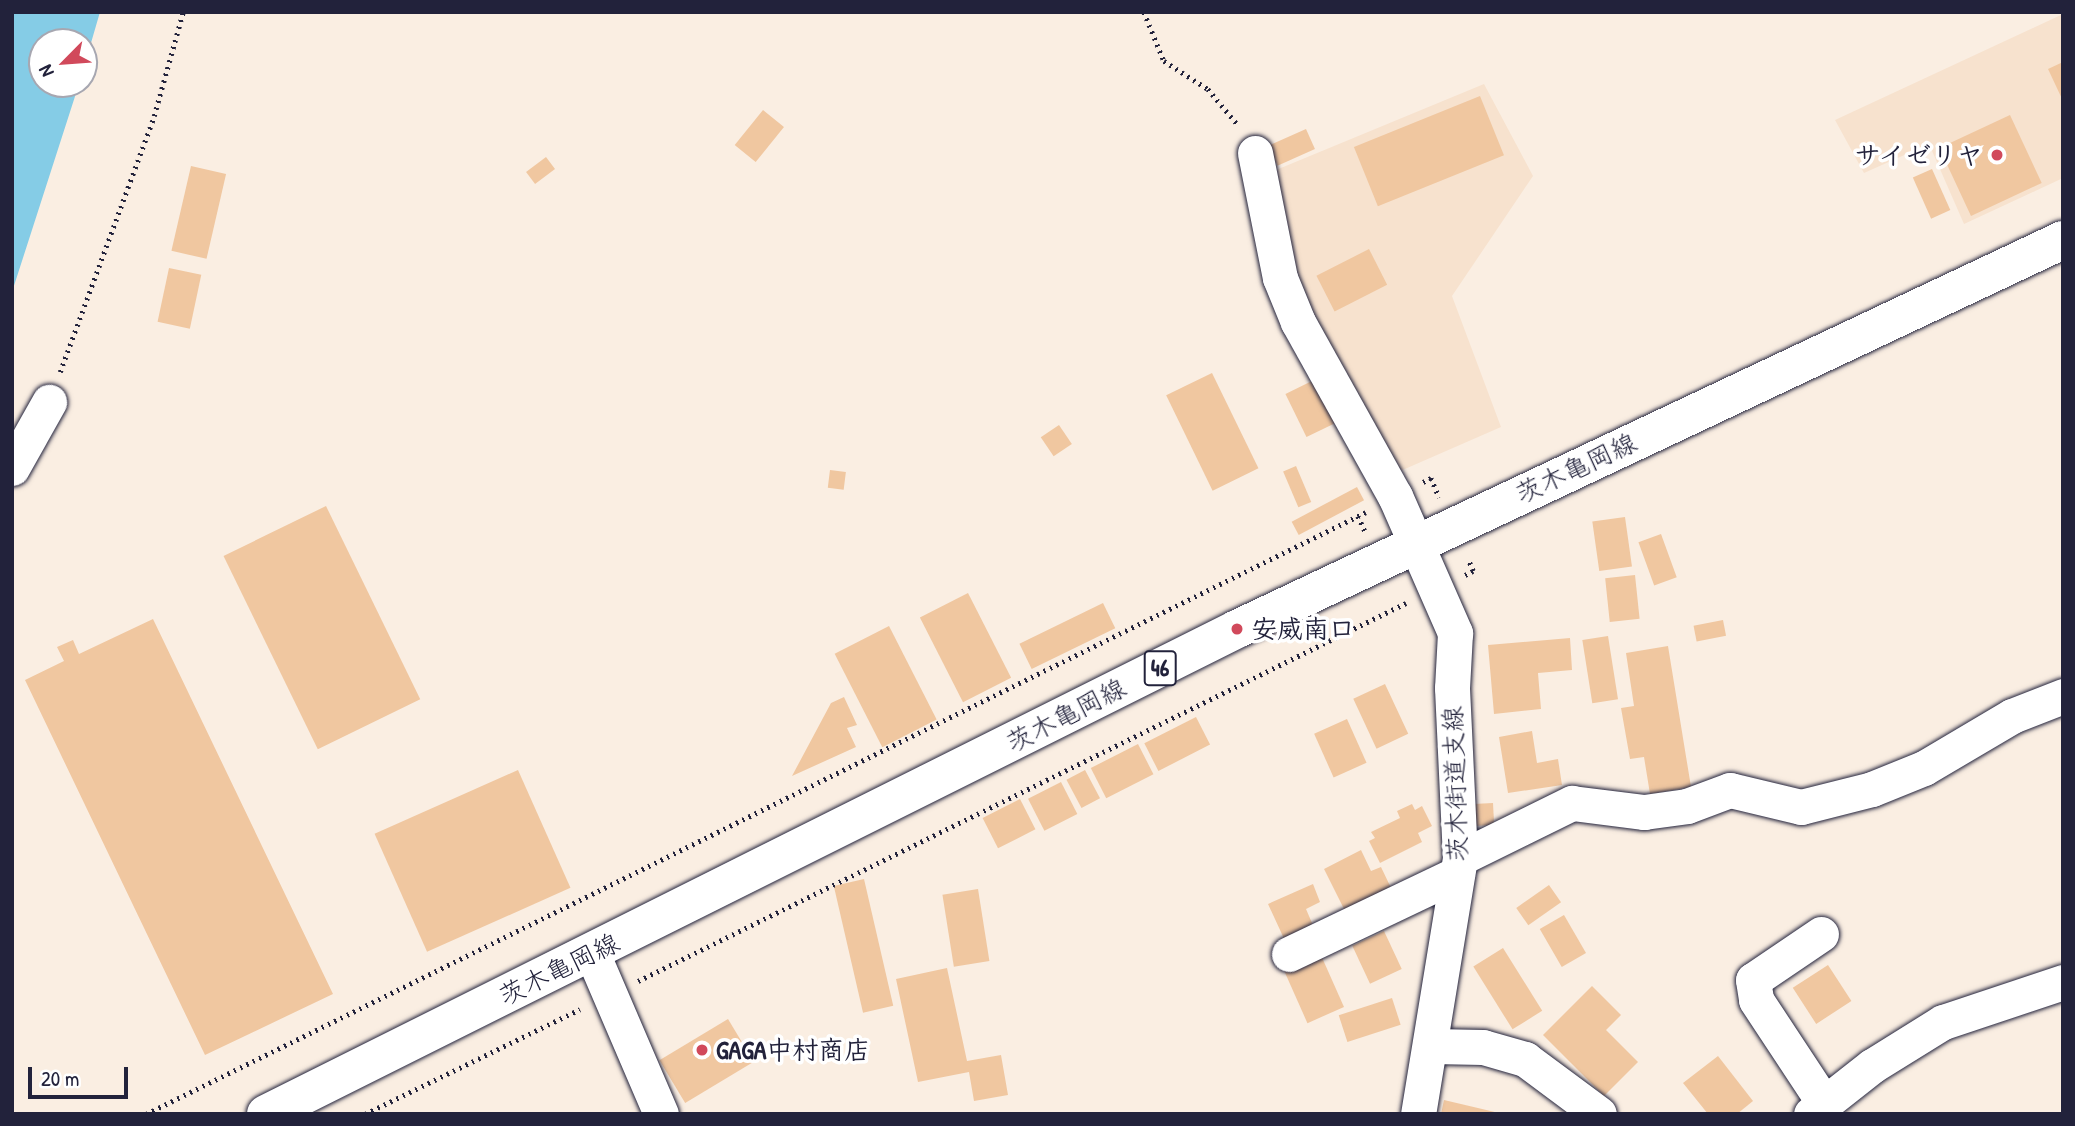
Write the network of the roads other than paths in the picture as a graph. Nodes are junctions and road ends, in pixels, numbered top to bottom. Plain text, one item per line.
1 (1255, 153) road end
2 (2063, 240) edge
3 (49, 402) road end
4 (12, 468) edge
5 (1416, 543) junction
6 (2063, 696) edge
7 (1459, 866) junction
8 (1821, 934) dead end
9 (592, 953) junction
10 (1289, 954) dead end
11 (2063, 982) edge
12 (1432, 1046) junction
13 (1818, 1108) edge
14 (266, 1114) edge
15 (661, 1114) edge
16 (1418, 1114) edge
17 (1599, 1114) edge

1 - 5 street, 茨木街道支線
2 - 5 main road, 茨木亀岡線 / 46
3 - 4 street
5 - 7 street, 茨木街道支線
5 - 9 main road, 茨木亀岡線 / 46
6 - 7 street
7 - 10 street
7 - 12 street, 茨木街道支線
8 - 13 street
9 - 14 main road, 茨木亀岡線 / 46
9 - 15 street
11 - 13 street
12 - 16 street, 茨木街道支線
12 - 17 street

